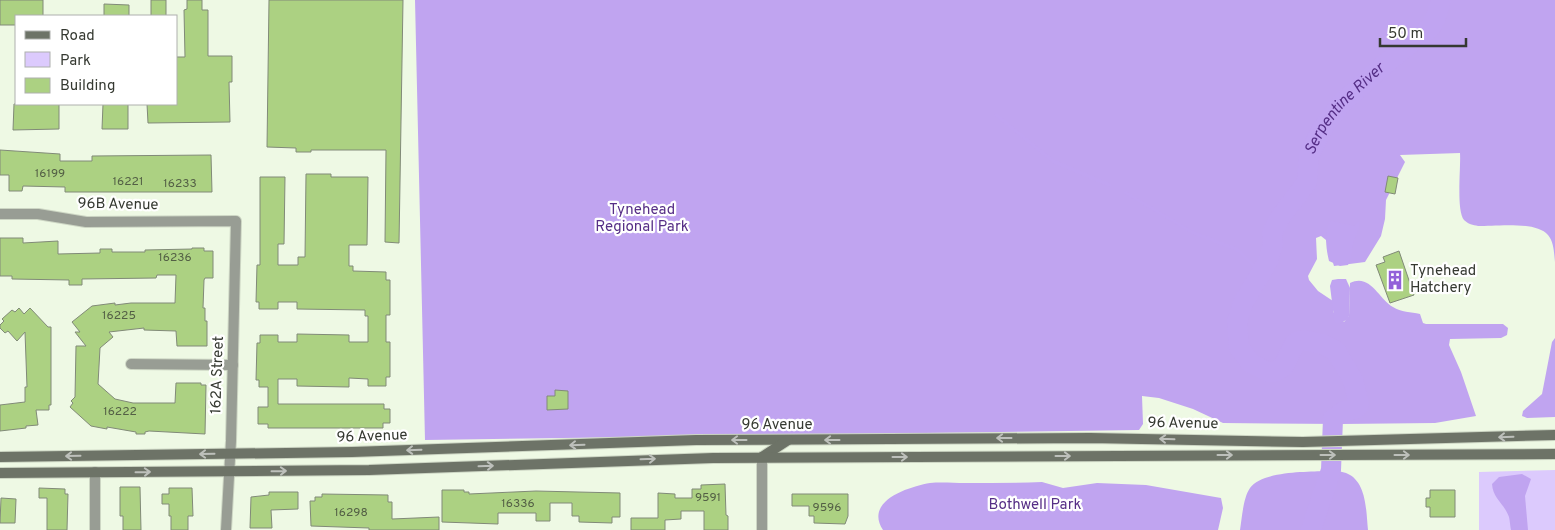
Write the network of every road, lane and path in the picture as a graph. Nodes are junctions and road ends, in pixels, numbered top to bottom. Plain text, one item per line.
1 (0, 214) edge
2 (236, 221) joint
3 (131, 364) dead end
4 (233, 365) junction
5 (1555, 435) edge
6 (788, 440) junction
7 (231, 454) junction
8 (1555, 454) edge
9 (0, 457) edge
10 (762, 457) junction
11 (230, 471) junction
12 (95, 472) junction
13 (0, 473) edge
14 (95, 530) edge
15 (226, 530) edge
16 (762, 530) edge

1 - 2 street, 96B Avenue
2 - 4 street, 162A Street
3 - 4 street
4 - 7 street, 162A Street
5 -> 6 main road, 96 Avenue
6 -> 7 main road, 96 Avenue
6 - 10 main road
7 -> 9 main road, 96 Avenue
7 - 11 street, 162A Street
10 -> 8 main road, 96 Avenue
11 -> 10 main road, 96 Avenue
10 - 16 street
12 -> 11 main road, 96 Avenue
11 - 15 street, 162A Street
12 - 13 main road, 96 Avenue
12 - 14 street

